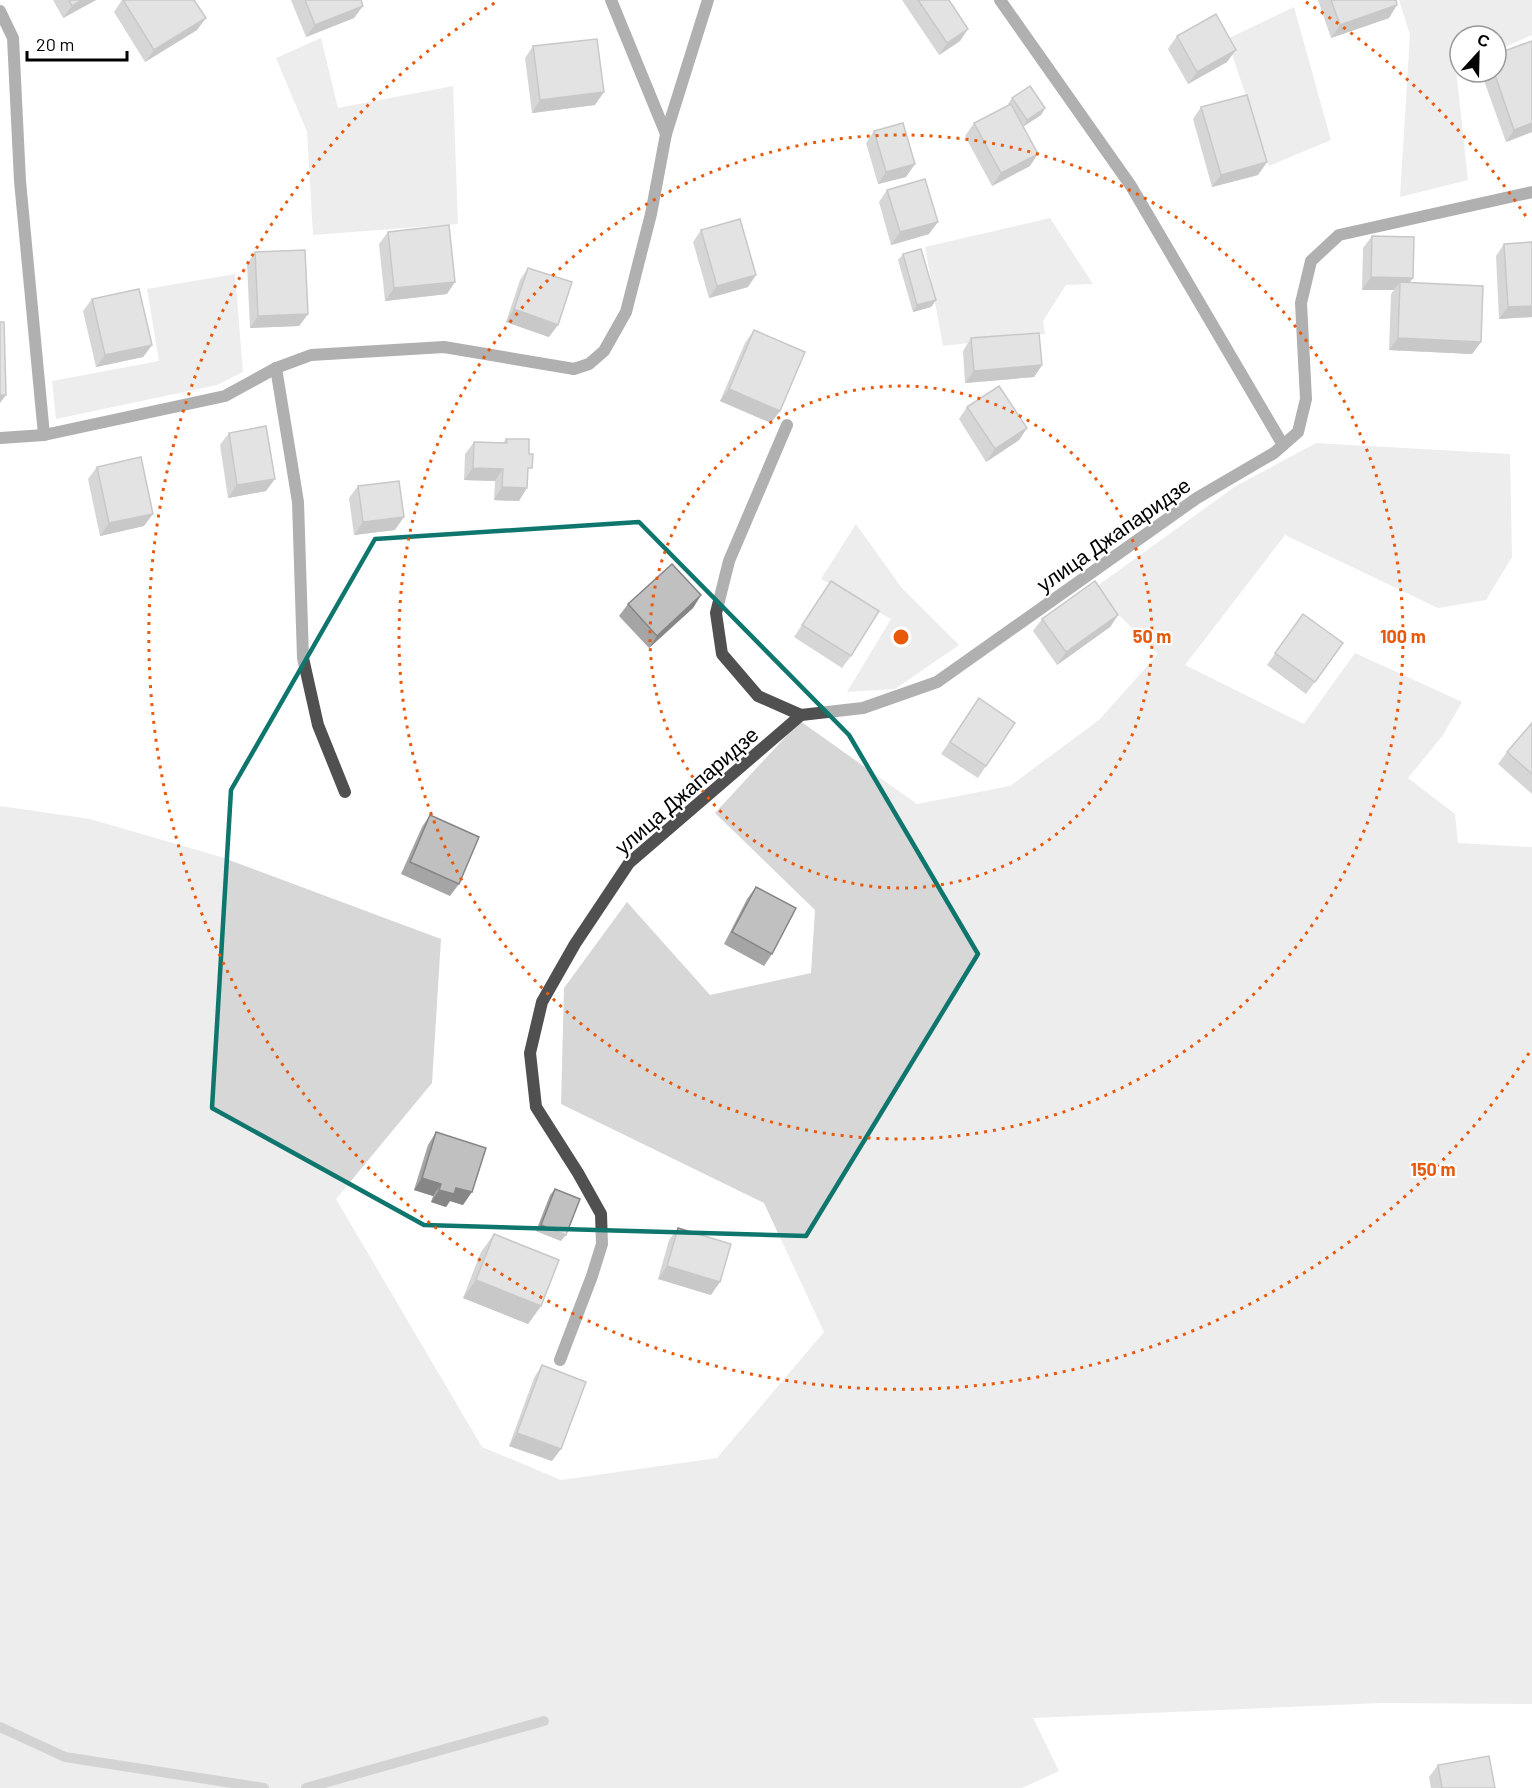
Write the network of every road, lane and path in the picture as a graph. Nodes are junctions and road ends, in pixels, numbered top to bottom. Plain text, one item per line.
1 (611, 0) edge
2 (708, 0) edge
3 (1000, 0) edge
4 (0, 11) edge
5 (666, 134) junction
6 (1532, 192) edge
7 (276, 368) junction
8 (787, 425) dead end
9 (44, 435) junction
10 (0, 438) edge
11 (1283, 445) junction
12 (801, 715) junction
13 (345, 792) dead end
14 (560, 1360) dead end

1 - 5 street
2 - 5 street
3 - 11 street
4 - 9 street
5 - 7 street
6 - 11 street, улица Джапаридзе
7 - 9 street
7 - 13 street
8 - 12 street, улица Джапаридзе
9 - 10 street
11 - 12 street, улица Джапаридзе
12 - 14 street, улица Джапаридзе

